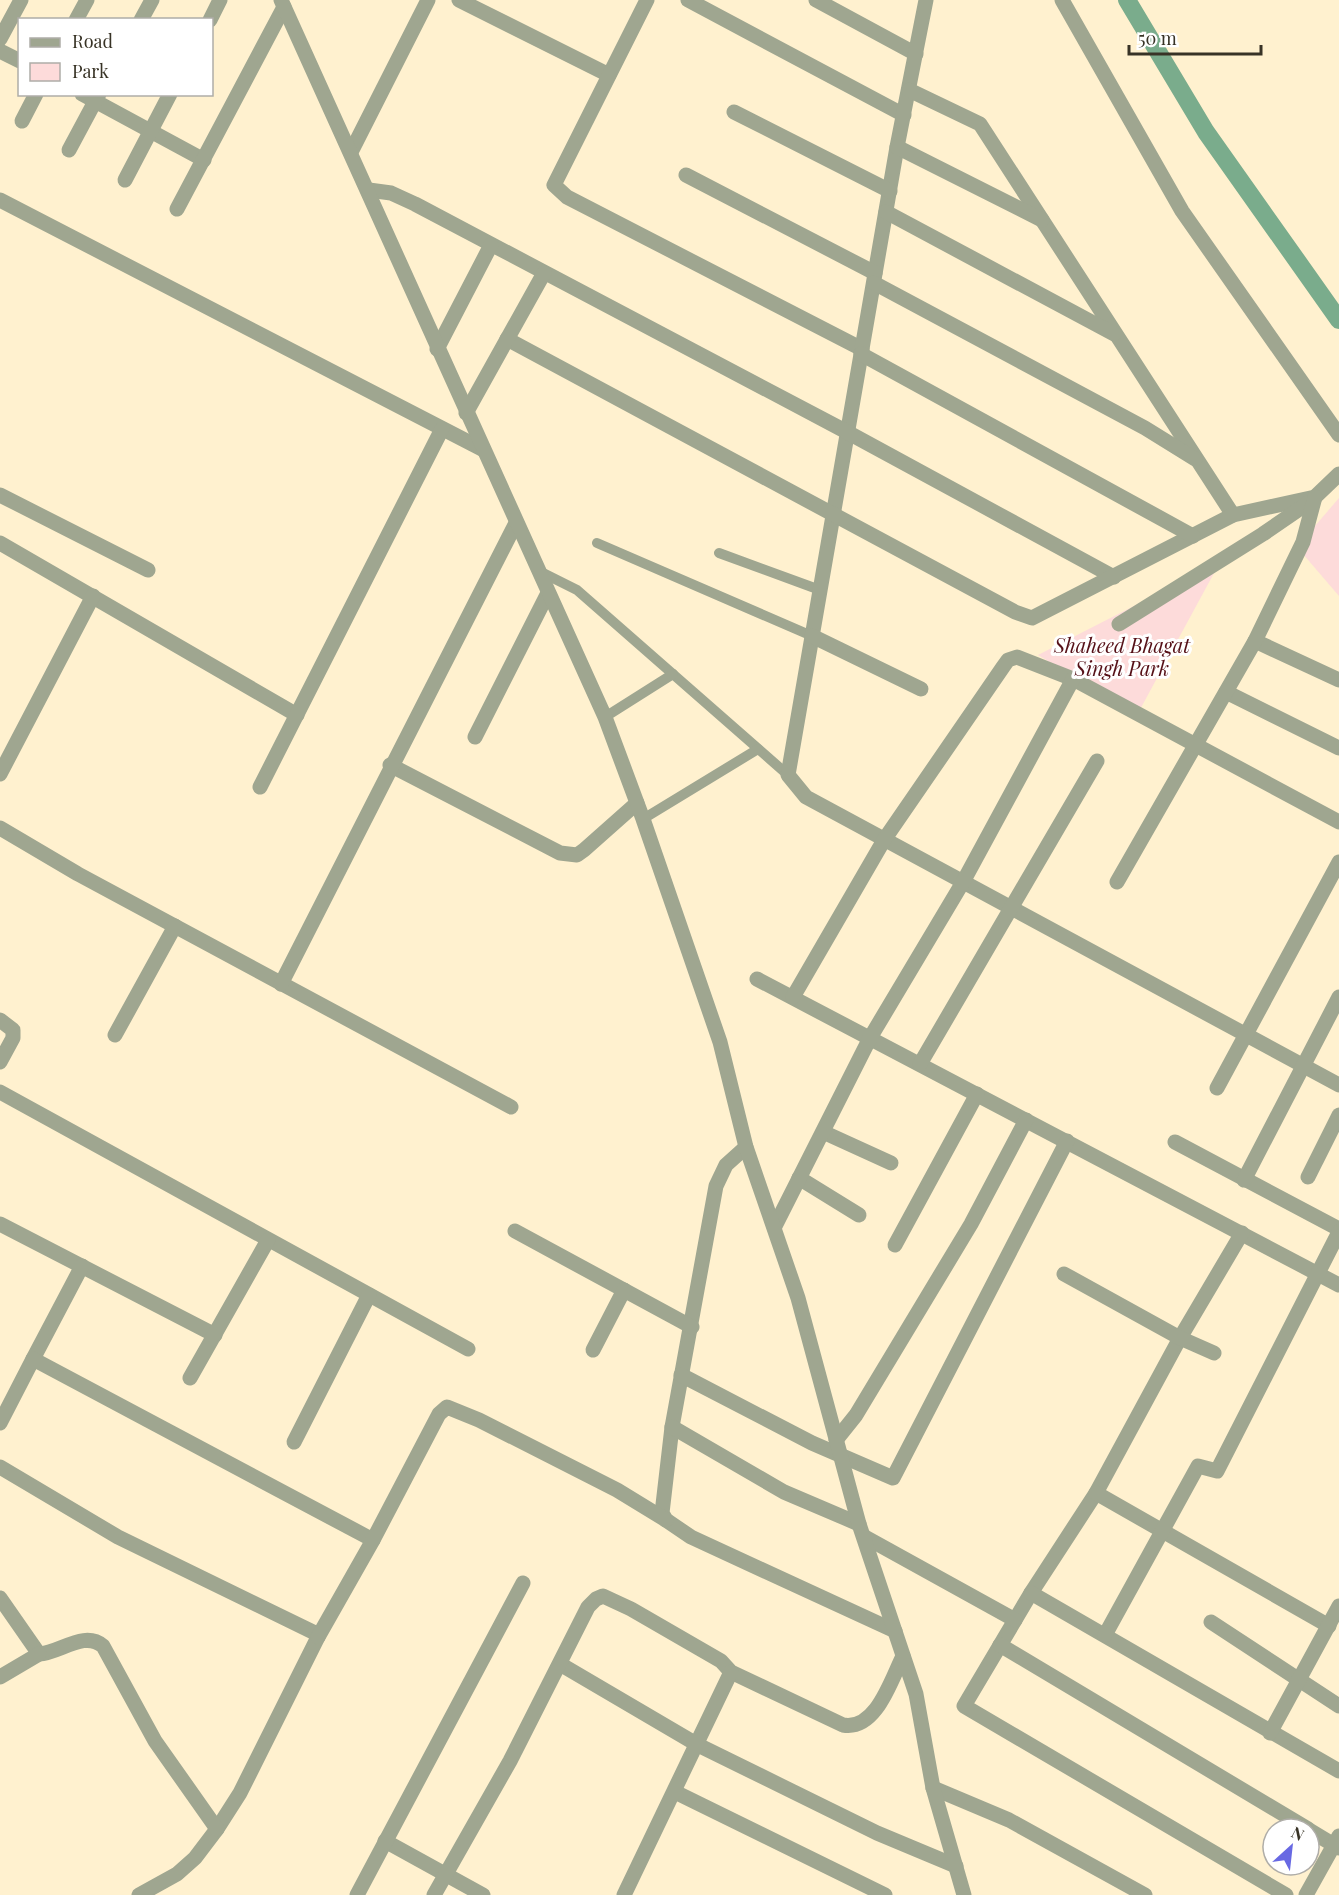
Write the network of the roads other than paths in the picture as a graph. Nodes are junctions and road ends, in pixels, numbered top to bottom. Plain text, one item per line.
1 (21, 0) edge
2 (87, 0) edge
3 (152, 0) edge
4 (220, 0) edge
5 (428, 0) edge
6 (459, 0) edge
7 (647, 0) edge
8 (688, 0) edge
9 (816, 0) edge
10 (926, 0) edge
11 (1062, 0) edge
12 (283, 3) edge
13 (77, 18) edge
14 (142, 18) edge
15 (211, 18) edge
16 (0, 39) edge
17 (0, 51) edge
18 (916, 54) junction
19 (18, 61) edge
20 (609, 75) junction
21 (909, 90) junction
22 (35, 96) edge
23 (169, 96) edge
24 (92, 97) edge
25 (734, 112) dead end
26 (904, 115) junction
27 (22, 121) dead end
28 (150, 131) junction
29 (897, 147) junction
30 (69, 150) dead end
31 (351, 152) junction
32 (204, 160) junction
33 (686, 175) dead end
34 (125, 180) dead end
35 (369, 190) junction
36 (890, 191) junction
37 (0, 200) edge
38 (177, 209) dead end
39 (886, 212) junction
40 (1042, 220) junction
41 (491, 245) junction
42 (544, 273) junction
43 (874, 278) junction
44 (1116, 335) junction
45 (507, 339) junction
46 (437, 349) junction
47 (861, 351) junction
48 (466, 413) junction
49 (442, 429) junction
50 (847, 432) junction
51 (1339, 435) edge
52 (482, 449) junction
53 (1199, 461) junction
54 (1339, 474) edge
55 (0, 495) edge
56 (1315, 497) junction
57 (833, 513) junction
58 (1233, 515) junction
59 (516, 523) junction
60 (1193, 536) junction
61 (0, 543) edge
62 (597, 543) dead end
63 (719, 553) dead end
64 (147, 570) dead end
65 (538, 570) junction
66 (1114, 578) junction
67 (820, 590) junction
68 (548, 593) junction
69 (93, 596) junction
70 (1119, 624) dead end
71 (812, 636) junction
72 (1255, 641) junction
73 (673, 674) junction
74 (1073, 679) junction
75 (1339, 680) edge
76 (921, 689) dead end
77 (1226, 692) junction
78 (297, 715) junction
79 (605, 717) junction
80 (475, 737) dead end
81 (1196, 744) junction
82 (1339, 748) edge
83 (758, 749) junction
84 (1097, 762) dead end
85 (390, 765) junction
86 (0, 774) edge
87 (788, 776) junction
88 (260, 787) dead end
89 (637, 803) junction
90 (643, 819) junction
91 (1339, 822) edge
92 (0, 828) edge
93 (884, 840) junction
94 (1339, 862) edge
95 (963, 882) junction
96 (1117, 882) dead end
97 (1012, 908) junction
98 (175, 926) junction
99 (757, 979) dead end
100 (281, 984) junction
101 (1339, 997) edge
102 (794, 998) junction
103 (0, 1020) edge
104 (1245, 1034) junction
105 (115, 1035) dead end
106 (870, 1038) junction
107 (0, 1062) edge
108 (920, 1064) junction
109 (1302, 1065) junction
110 (1339, 1084) edge
111 (1217, 1088) dead end
112 (0, 1092) edge
113 (977, 1094) junction
114 (511, 1107) dead end
115 (1339, 1115) edge
116 (1026, 1120) junction
117 (823, 1132) junction
118 (1066, 1141) junction
119 (1175, 1142) dead end
120 (746, 1147) junction
121 (891, 1163) dead end
122 (1308, 1177) dead end
123 (799, 1178) junction
124 (1244, 1180) junction
125 (859, 1215) dead end
126 (0, 1224) edge
127 (775, 1226) junction
128 (1339, 1230) edge
129 (515, 1231) dead end
130 (1242, 1233) junction
131 (268, 1240) junction
132 (895, 1245) dead end
133 (82, 1266) junction
134 (1318, 1273) junction
135 (1064, 1274) dead end
136 (1339, 1285) edge
137 (624, 1290) junction
138 (369, 1295) junction
139 (692, 1327) junction
140 (215, 1335) junction
141 (1180, 1338) junction
142 (468, 1349) dead end
143 (593, 1350) dead end
144 (1214, 1353) dead end
145 (33, 1359) junction
146 (681, 1375) junction
147 (190, 1378) dead end
148 (0, 1423) edge
149 (672, 1427) junction
150 (836, 1440) junction
151 (294, 1442) dead end
152 (840, 1455) junction
153 (0, 1467) edge
154 (1096, 1493) junction
155 (666, 1520) junction
156 (862, 1530) junction
157 (1164, 1532) junction
158 (373, 1540) junction
159 (524, 1583) dead end
160 (1030, 1593) junction
161 (0, 1598) edge
162 (1339, 1606) edge
163 (1015, 1620) junction
164 (1211, 1622) dead end
165 (1329, 1626) junction
166 (894, 1631) junction
167 (1105, 1635) junction
168 (318, 1636) junction
169 (1000, 1645) junction
170 (39, 1654) junction
171 (903, 1656) junction
172 (560, 1664) junction
173 (731, 1672) junction
174 (0, 1677) edge
175 (1300, 1679) junction
176 (1339, 1706) edge
177 (1270, 1733) junction
178 (698, 1745) junction
179 (1339, 1771) edge
180 (933, 1788) junction
181 (675, 1792) junction
182 (1288, 1817) edge
183 (217, 1829) junction
184 (1321, 1835) edge
185 (385, 1841) junction
186 (1338, 1843) edge
187 (956, 1866) junction
188 (444, 1876) junction
189 (626, 1894) edge
190 (139, 1895) edge
191 (357, 1895) edge
192 (434, 1895) edge
193 (483, 1895) edge
194 (885, 1895) edge
195 (964, 1895) edge
196 (1145, 1895) edge
197 (1286, 1895) edge
198 (1306, 1895) edge

1 - 16 street
2 - 13 street
3 - 14 street
4 - 15 street
5 - 31 street
6 - 20 street
7 - 20 street
8 - 26 street
9 - 18 street
10 - 18 street
11 - 51 street
12 - 31 street
12 - 32 street
17 - 19 street
18 - 21 street
20 - 47 street
21 - 26 street
21 - 40 street
22 - 27 street
23 - 28 street
24 - 28 street
24 - 30 street
25 - 36 street
26 - 29 street
28 - 32 street
28 - 34 street
29 - 36 street
29 - 40 street
31 - 35 street
32 - 38 street
33 - 43 street
35 - 41 street
35 - 46 street
36 - 39 street
37 - 49 street
39 - 43 street
39 - 44 street
40 - 44 street
41 - 42 street
41 - 46 street
42 - 45 street
42 - 50 street
43 - 47 street
43 - 53 street
44 - 53 street
45 - 48 street
45 - 57 street
46 - 48 street
47 - 50 street
47 - 60 street
48 - 52 street
49 - 52 street
49 - 78 street
50 - 57 street
50 - 66 street
52 - 59 street
53 - 58 street
54 - 56 street
55 - 64 street
56 - 58 street
56 - 70 street
56 - 72 street
57 - 66 street
57 - 67 street
58 - 60 street
59 - 65 street
59 - 85 street
60 - 66 street
61 - 69 street
62 - 71 lane
63 - 67 lane
65 - 68 street
65 - 73 lane
67 - 71 street
68 - 79 street
68 - 80 street
69 - 78 street
69 - 86 street
71 - 76 street
71 - 87 street
72 - 75 street
72 - 77 street
73 - 79 lane
73 - 83 lane
74 - 81 street
74 - 93 street
74 - 95 street
77 - 81 street
77 - 82 street
78 - 88 street
79 - 89 street
81 - 91 street
81 - 96 street
83 - 87 lane
83 - 90 lane
84 - 97 street
85 - 89 street
85 - 100 street
87 - 93 street
89 - 90 street
90 - 120 street
92 - 98 street
93 - 95 street
93 - 102 street
94 - 104 street
95 - 97 street
95 - 106 street
97 - 104 street
97 - 108 street
98 - 100 street
98 - 105 street
99 - 102 street
100 - 114 street
101 - 109 street
102 - 106 street
103 - 107 street
104 - 109 street
104 - 111 street
106 - 108 street
106 - 117 street
108 - 113 street
109 - 110 street
109 - 124 street
112 - 131 street
113 - 116 street
113 - 132 street
115 - 122 street
116 - 118 street
116 - 150 street
117 - 121 street
117 - 123 street
118 - 130 street
118 - 152 street
119 - 124 street
120 - 127 street
120 - 139 street
123 - 125 street
123 - 127 street
124 - 128 street
126 - 133 street
127 - 150 street
128 - 134 street
129 - 137 street
130 - 134 street
130 - 141 street
131 - 138 street
131 - 140 street
133 - 140 street
133 - 145 street
134 - 136 street
134 - 157 street
135 - 141 street
137 - 139 street
137 - 143 street
138 - 142 street
138 - 151 street
139 - 146 street
140 - 147 street
141 - 144 street
141 - 154 street
145 - 148 street
145 - 158 street
146 - 149 street
146 - 152 street
149 - 155 street
149 - 156 street
150 - 152 street
152 - 156 street
153 - 168 street
154 - 157 street
154 - 160 street
155 - 158 street
155 - 166 street
156 - 163 street
156 - 166 street
157 - 165 street
157 - 167 street
158 - 168 street
159 - 185 street
160 - 163 street
160 - 167 street
161 - 170 street
162 - 165 street
163 - 169 street
164 - 175 street
165 - 175 street
166 - 171 street
167 - 177 street
168 - 183 street
169 - 182 street
169 - 197 street
170 - 174 street
170 - 183 street
171 - 173 street
171 - 180 street
172 - 173 street
172 - 178 street
172 - 188 street
173 - 178 street
175 - 176 street
175 - 177 street
177 - 179 street
178 - 181 street
178 - 187 street
180 - 187 street
180 - 196 street
181 - 189 street
181 - 194 street
183 - 190 street
184 - 186 street
185 - 188 street
185 - 191 street
186 - 198 street
187 - 195 street
188 - 192 street
188 - 193 street

